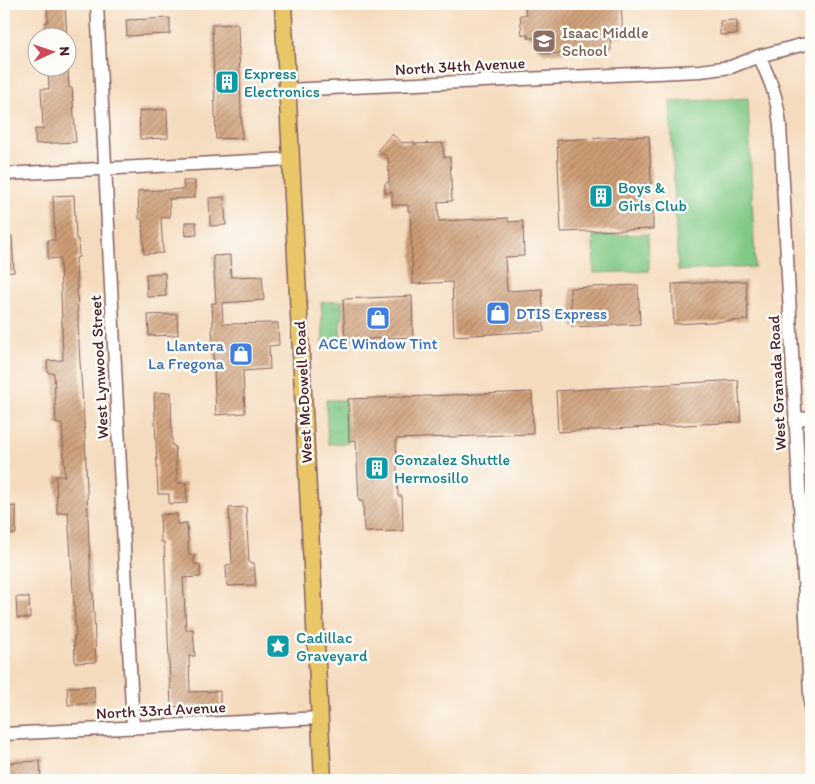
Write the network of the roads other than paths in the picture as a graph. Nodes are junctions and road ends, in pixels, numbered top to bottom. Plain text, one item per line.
1 (97, 4) edge
2 (282, 4) edge
3 (811, 44) edge
4 (759, 56) junction
5 (287, 90) junction
6 (291, 159) junction
7 (106, 168) junction
8 (4, 174) edge
9 (811, 418) edge
10 (795, 419) junction
11 (811, 712) edge
12 (320, 718) junction
13 (134, 728) junction
14 (4, 734) edge
15 (323, 780) edge

1 - 7 street, West Lynwood Street
2 - 5 main road, West McDowell Road
3 - 4 street, North 34th Avenue
4 - 5 street, North 34th Avenue
4 - 10 street, West Granada Road
5 - 6 main road, West McDowell Road
6 - 7 street
6 - 12 main road, West McDowell Road
7 - 8 street
7 - 13 street, West Lynwood Street
9 - 10 street
10 - 11 street, West Granada Road
12 - 13 street, North 33rd Avenue
12 - 15 main road, West McDowell Road
13 - 14 street, North 33rd Avenue

